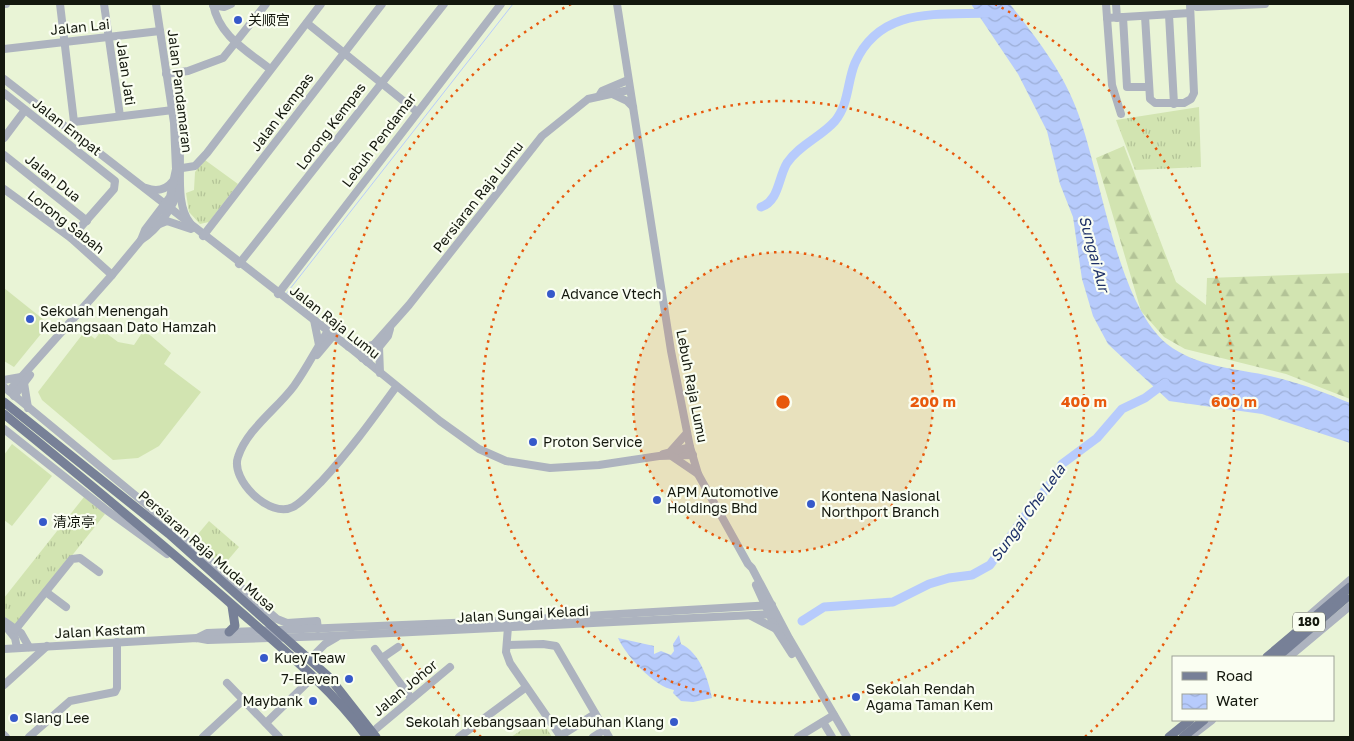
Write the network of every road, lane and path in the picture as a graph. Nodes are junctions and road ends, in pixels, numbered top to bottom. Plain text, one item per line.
1 (60, 4) edge
2 (104, 4) edge
3 (156, 4) edge
4 (213, 4) edge
5 (231, 4) edge
6 (266, 4) edge
7 (321, 4) edge
8 (382, 4) edge
9 (444, 4) edge
10 (501, 4) edge
11 (616, 4) edge
12 (1106, 4) edge
13 (1116, 4) edge
14 (1190, 4) edge
15 (1197, 4) edge
16 (1265, 4) edge
17 (1190, 13) junction
18 (1169, 15) junction
19 (1145, 16) junction
20 (1107, 18) junction
21 (1120, 18) junction
22 (307, 23) junction
23 (160, 31) junction
24 (108, 37) junction
25 (64, 42) junction
26 (236, 42) junction
27 (4, 49) edge
28 (344, 52) junction
29 (626, 67) junction
30 (270, 69) junction
31 (166, 74) junction
32 (4, 79) edge
33 (628, 80) junction
34 (381, 82) junction
35 (1148, 88) junction
36 (611, 90) junction
37 (629, 90) junction
38 (4, 93) edge
39 (1174, 104) junction
40 (633, 107) junction
41 (26, 110) junction
42 (173, 110) junction
43 (416, 111) junction
44 (1121, 114) dead end
45 (120, 116) junction
46 (74, 122) junction
47 (69, 130) junction
48 (4, 138) edge
49 (4, 155) edge
50 (179, 174) junction
51 (142, 186) junction
52 (4, 189) edge
53 (167, 207) junction
54 (87, 221) junction
55 (156, 226) junction
56 (200, 234) junction
57 (71, 238) junction
58 (141, 240) junction
59 (239, 264) junction
60 (112, 275) junction
61 (278, 294) junction
62 (314, 320) junction
63 (331, 333) junction
64 (318, 345) junction
65 (376, 346) junction
66 (349, 347) junction
67 (311, 359) junction
68 (364, 360) junction
69 (380, 373) junction
70 (4, 380) edge
71 (23, 380) junction
72 (396, 387) junction
73 (9, 391) edge
74 (4, 402) edge
75 (28, 408) junction
76 (4, 414) edge
77 (4, 429) edge
78 (687, 433) junction
79 (690, 447) junction
80 (671, 455) junction
81 (693, 455) junction
82 (698, 474) junction
83 (188, 566) junction
84 (99, 572) dead end
85 (1350, 580) edge
86 (1350, 585) edge
87 (242, 590) junction
88 (46, 592) junction
89 (1350, 594) edge
90 (1350, 599) edge
91 (231, 603) junction
92 (769, 605) junction
93 (249, 606) junction
94 (1350, 606) edge
95 (66, 607) dead end
96 (773, 614) junction
97 (749, 615) junction
98 (4, 621) edge
99 (4, 626) edge
100 (508, 628) junction
101 (776, 629) junction
102 (15, 630) junction
103 (318, 630) junction
104 (262, 631) junction
105 (229, 632) junction
106 (273, 634) junction
107 (339, 636) junction
108 (197, 638) junction
109 (285, 638) junction
110 (117, 642) junction
111 (47, 646) junction
112 (507, 646) junction
113 (29, 647) junction
114 (398, 647) dead end
115 (17, 648) junction
116 (4, 649) edge
117 (376, 649) dead end
118 (314, 655) dead end
119 (1266, 656) edge
120 (1278, 656) edge
121 (1283, 656) edge
122 (1291, 656) edge
123 (382, 658) junction
124 (450, 667) dead end
125 (313, 677) junction
126 (227, 683) dead end
127 (4, 685) edge
128 (525, 688) junction
129 (411, 698) junction
130 (243, 700) junction
131 (595, 714) junction
132 (832, 716) junction
133 (1187, 721) edge
134 (1203, 721) edge
135 (1211, 721) edge
136 (823, 722) junction
137 (266, 723) junction
138 (604, 730) junction
139 (377, 732) edge
140 (208, 736) edge
141 (29, 737) edge
142 (280, 737) edge
143 (367, 737) edge
144 (459, 737) edge
145 (560, 737) edge
146 (593, 737) edge
147 (609, 737) edge
148 (798, 737) edge
149 (832, 737) edge
150 (842, 737) edge
151 (847, 737) edge
152 (1168, 737) edge
153 (1183, 737) edge
154 (1190, 737) edge

1 - 25 street
2 - 24 street, Jalan Jati
3 - 23 street, Jalan Pandamaran
4 - 5 street
4 - 26 street
6 - 26 street
7 - 22 street
8 - 28 street, Jalan Kempas
9 - 34 street, Lorong Kempas
10 - 43 street, Lebuh Pendamar
11 - 29 street, Lebuh Raja Lumu
12 - 20 street
13 - 21 street
14 - 17 street
15 - 16 street
17 - 18 street
17 - 39 street
18 - 19 street
18 - 39 street
19 - 21 street
19 - 35 street
20 - 21 street
20 - 44 street
21 - 35 street
22 - 28 street
22 - 30 street
23 - 24 street, Jalan Lai
23 - 31 street, Jalan Pandamaran
24 - 25 street, Jalan Lai
24 - 45 street, Jalan Jati
25 - 27 street, Jalan Lai
25 - 46 street
26 - 30 street
26 - 31 street
28 - 34 street
28 - 56 street, Jalan Kempas
29 - 33 street, Lebuh Raja Lumu
29 - 36 street
30 - 50 street
31 - 42 street, Jalan Pandamaran
32 - 47 street, Jalan Raja Lumu
33 - 36 street
33 - 37 street, Lebuh Raja Lumu
34 - 43 street
34 - 59 street, Lorong Kempas
35 - 39 street
36 - 37 street
36 - 40 street
36 - 65 street, Persiaran Raja Lumu
37 - 40 street, Lebuh Raja Lumu
38 - 41 street, Jalan Empat
40 - 78 street, Lebuh Raja Lumu
41 - 48 street
41 - 54 street, Jalan Empat
42 - 45 street
42 - 50 street, Jalan Pandamaran
43 - 61 street, Lebuh Pendamar
45 - 46 street
46 - 47 street
47 - 51 street, Jalan Raja Lumu
49 - 54 street, Jalan Dua
50 - 51 street
50 - 53 street, Jalan Pandamaran
50 - 56 street
51 - 53 street, Jalan Raja Lumu
52 - 57 street, Lorong Sabah
53 - 55 street
53 - 56 street, Jalan Raja Lumu
53 - 58 street, Jalan Pandamaran
54 - 57 street
55 - 56 street
55 - 58 street
56 - 59 street, Jalan Raja Lumu
57 - 60 street, Lorong Sabah
58 - 60 street, Jalan Pandamaran
59 - 61 street, Jalan Raja Lumu
60 - 71 street, Jalan Pandamaran
61 - 62 street, Jalan Raja Lumu
62 - 63 street, Jalan Raja Lumu
62 - 64 street
63 - 64 street
63 - 66 street, Jalan Raja Lumu
63 - 67 street
64 - 67 street
65 - 66 street
65 - 68 street, Persiaran Raja Lumu
65 - 69 street
66 - 68 street, Jalan Raja Lumu
67 - 72 street
68 - 69 street, Jalan Raja Lumu
69 - 72 street, Jalan Raja Lumu
70 - 71 street
71 - 73 street, Jalan Pandamaran
71 - 75 street
72 - 80 street, Jalan Raja Lumu
73 - 75 street
74 - 93 main road, Persiaran Raja Muda Musa
75 - 87 street
76 - 83 main road, Persiaran Raja Muda Musa
77 - 83 street
78 - 79 street, Lebuh Raja Lumu
78 - 80 street
79 - 80 street
79 - 81 street, Lebuh Raja Lumu
80 - 81 street
80 - 82 street
81 - 82 street, Lebuh Raja Lumu
82 - 92 street, Lebuh Raja Lumu
83 - 91 main road, Persiaran Raja Muda Musa
84 - 88 street
85 - 119 street
86 - 119 main road, 180
87 - 93 main road
87 - 103 street
88 - 95 street
88 - 102 street
89 - 120 main road, 180
90 - 121 street
91 - 104 main road, Persiaran Raja Muda Musa
91 - 105 main road
92 - 96 street, Lebuh Raja Lumu
92 - 103 street, Jalan Sungai Keladi
93 - 106 main road, Persiaran Raja Muda Musa
94 - 122 street
96 - 97 street, Jalan Sungai Keladi
96 - 101 street
96 - 132 street
97 - 100 street, Jalan Sungai Keladi
97 - 101 street
98 - 102 street
99 - 115 street
100 - 107 street, Jalan Sungai Keladi
100 - 112 street
101 - 132 street
102 - 113 street
103 - 106 street, Jalan Sungai Keladi
104 - 105 street, Jalan Kastam
104 - 106 main road, Persiaran Raja Muda Musa
105 - 108 street, Jalan Kastam
106 - 108 street, Jalan Kastam
106 - 109 main road, Persiaran Raja Muda Musa
106 - 125 main road, Persiaran Raja Muda Musa
107 - 109 street, Jalan Sungai Keladi
107 - 118 street
108 - 110 street, Jalan Kastam
109 - 139 main road, Persiaran Raja Muda Musa
110 - 111 street, Jalan Kastam
110 - 141 street
111 - 113 street, Jalan Kastam
111 - 127 street
112 - 128 street
112 - 131 street
113 - 115 street, Jalan Kastam
114 - 123 street
115 - 116 street, Jalan Kastam
117 - 123 street
123 - 129 street
124 - 129 street, Jalan Johor
125 - 137 street
125 - 143 main road, Persiaran Raja Muda Musa
126 - 130 street
128 - 144 street
128 - 145 street
129 - 139 street, Jalan Johor
130 - 137 street
130 - 140 street
131 - 138 street
131 - 145 street
132 - 136 street
132 - 150 street
132 - 151 street
133 - 152 main road
134 - 153 main road
135 - 154 street
136 - 148 street
136 - 149 street
137 - 142 street
138 - 146 street
138 - 147 street

